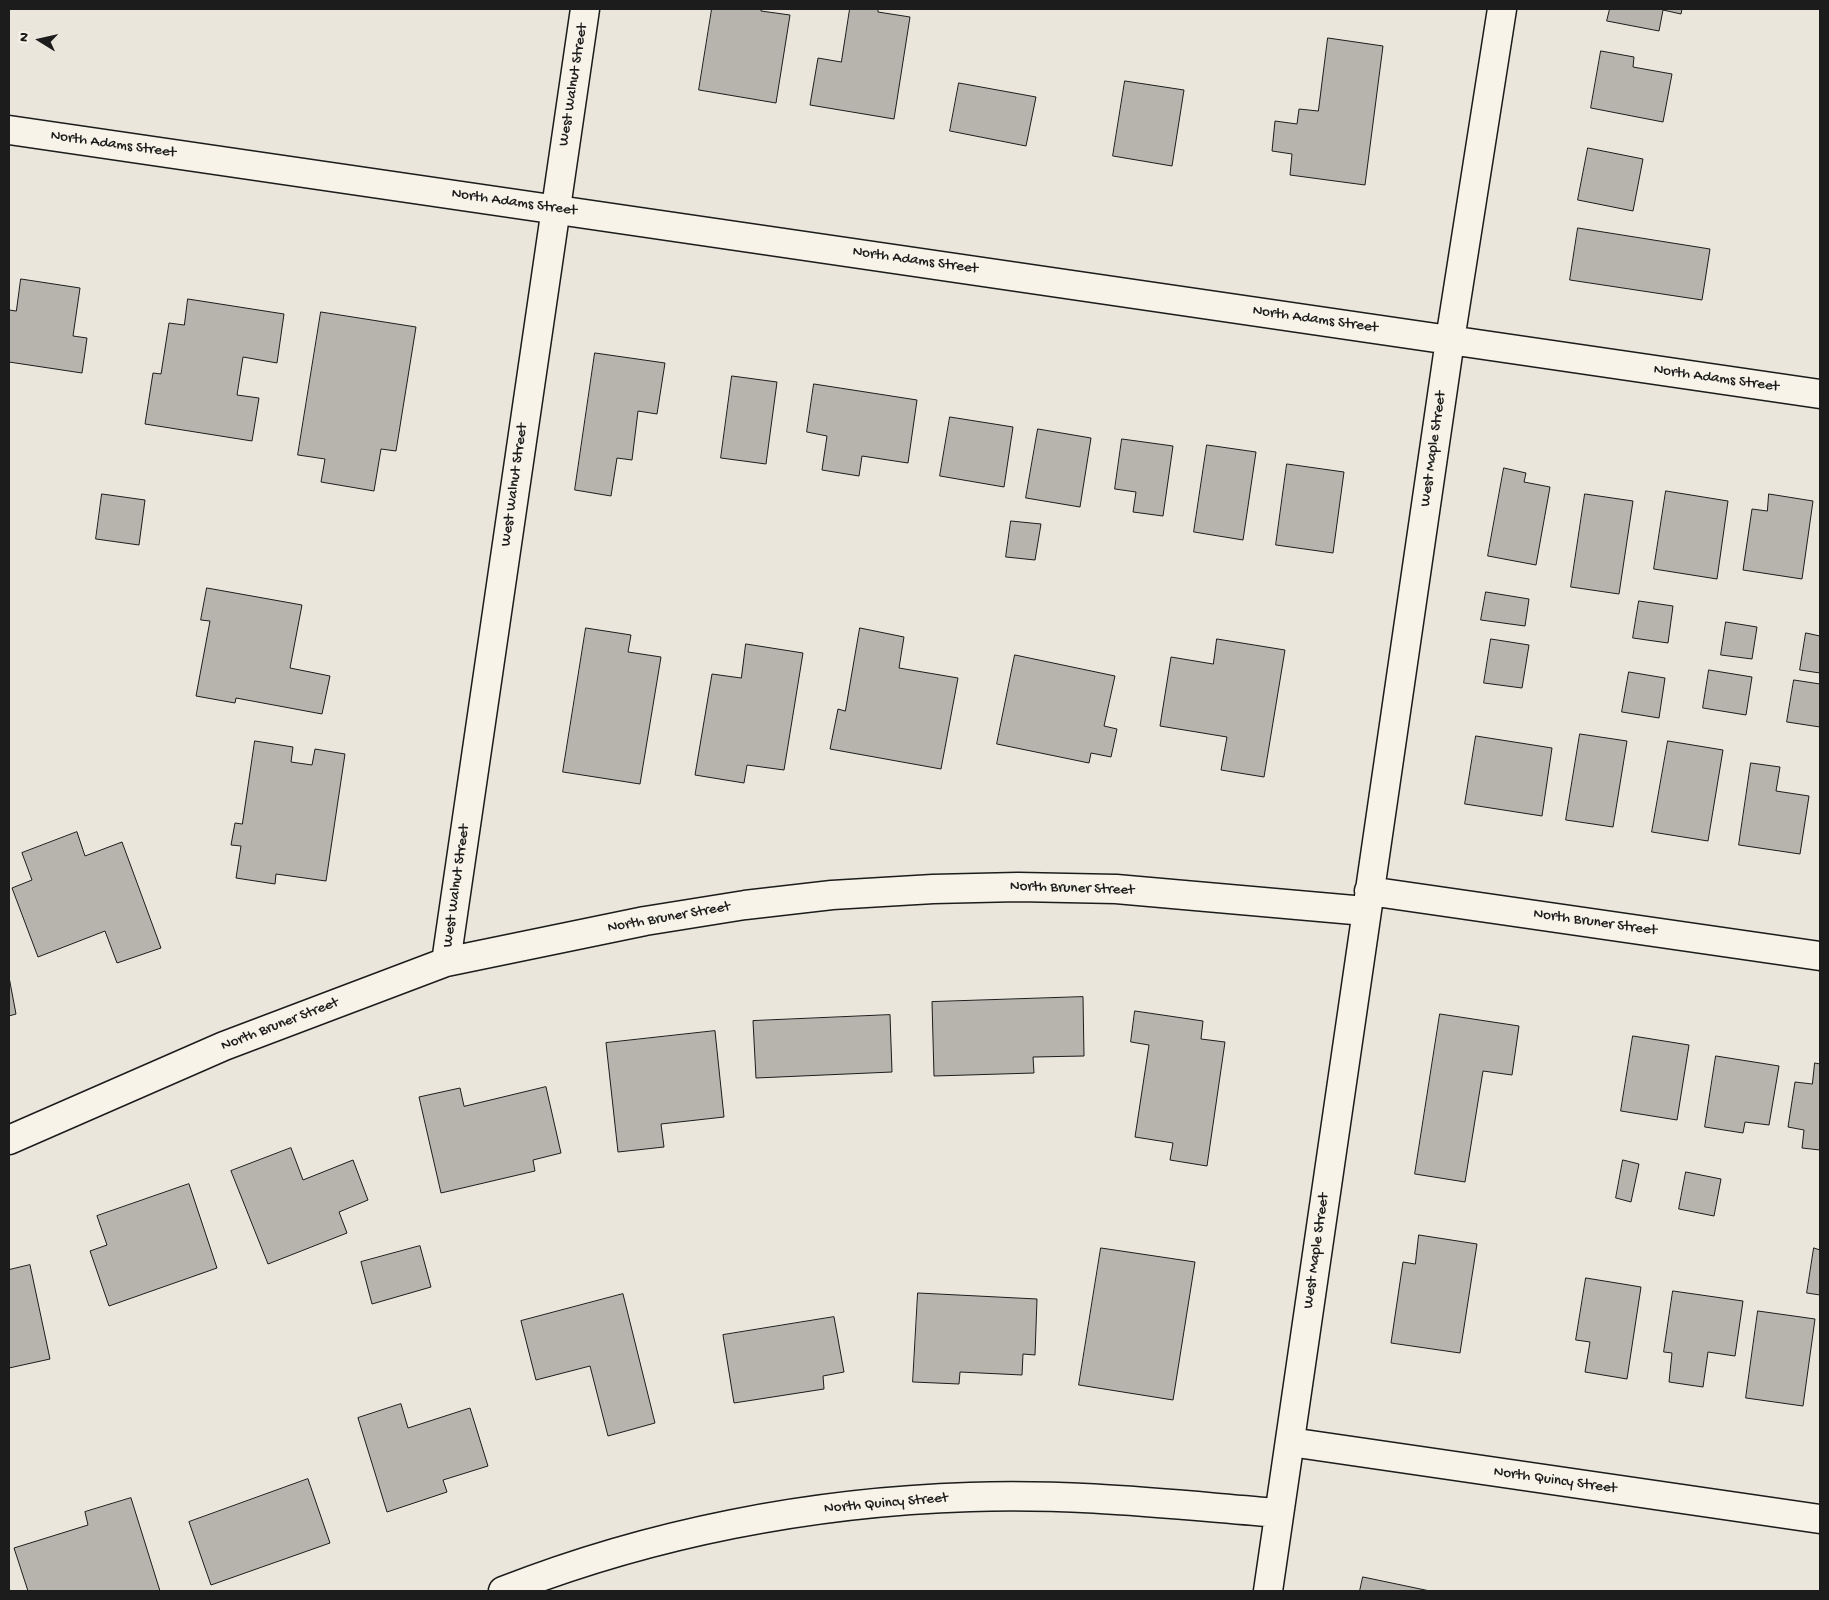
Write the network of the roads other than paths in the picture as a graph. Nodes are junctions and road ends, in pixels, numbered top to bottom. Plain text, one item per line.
1 (585, 9) edge
2 (1502, 9) edge
3 (9, 130) edge
4 (555, 208) junction
5 (1450, 340) junction
6 (1820, 394) edge
7 (1367, 901) junction
8 (1820, 956) edge
9 (446, 962) junction
10 (9, 1140) edge
11 (1290, 1442) junction
12 (1279, 1513) junction
13 (1820, 1519) edge
14 (503, 1591) edge
15 (1268, 1591) edge

1 - 4 street, West Walnut Street
2 - 5 street, West Maple Street
3 - 4 street, North Adams Street
4 - 5 street, North Adams Street
4 - 9 street, West Walnut Street
5 - 6 street, North Adams Street
5 - 7 street, West Maple Street
7 - 8 street, North Bruner Street
7 - 9 street, North Bruner Street
7 - 11 street, West Maple Street
9 - 10 street, North Bruner Street
11 - 12 street, West Maple Street
11 - 13 street, North Quincy Street
12 - 14 street, North Quincy Street
12 - 15 street, West Maple Street

